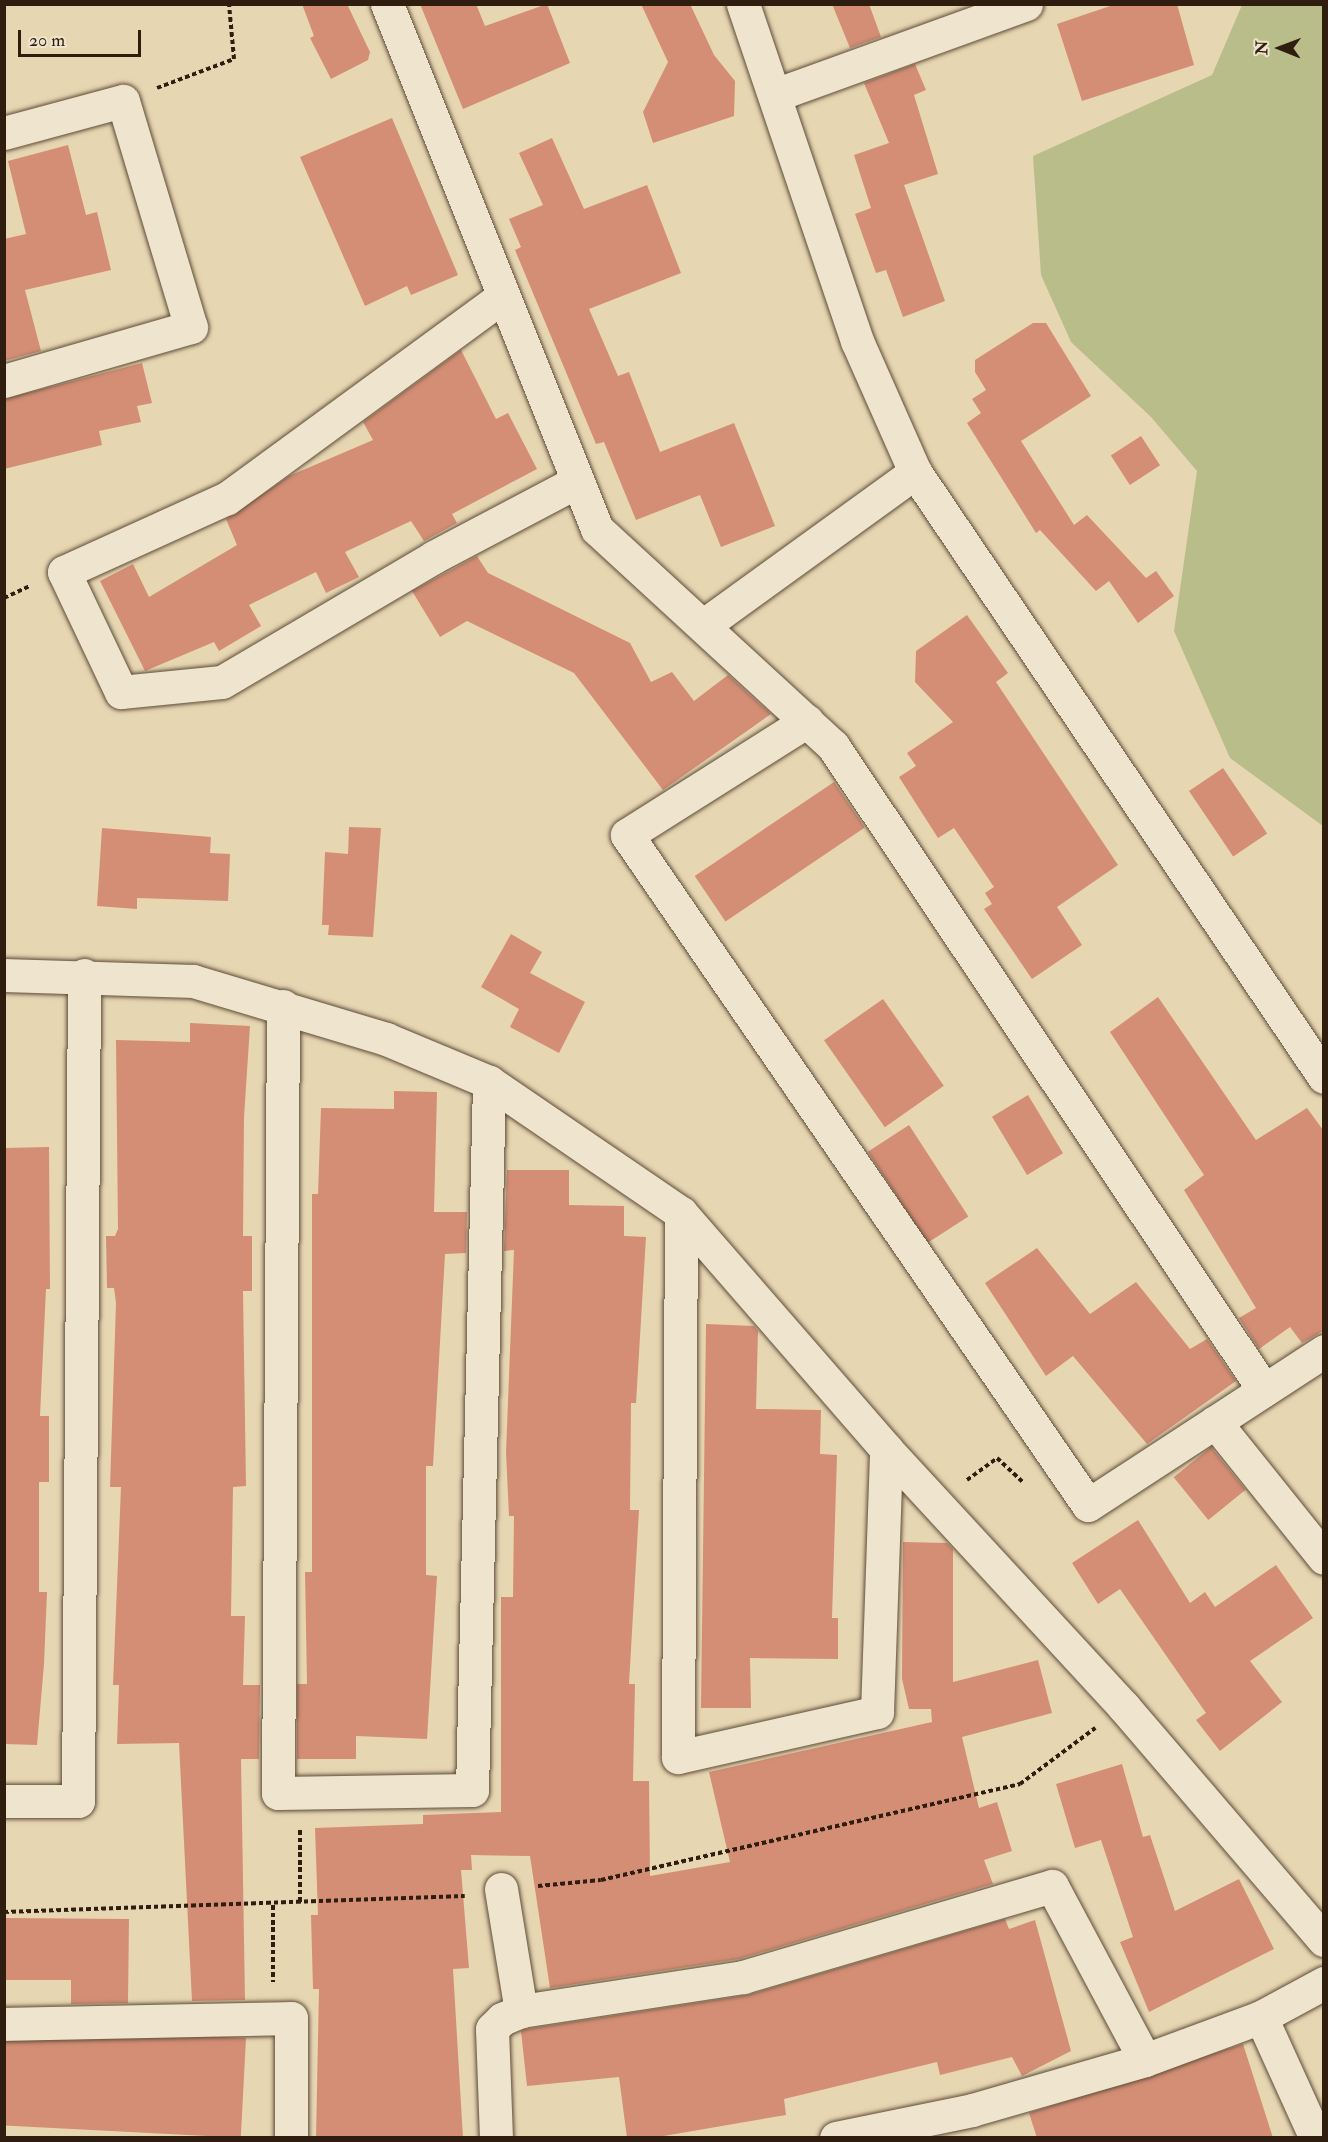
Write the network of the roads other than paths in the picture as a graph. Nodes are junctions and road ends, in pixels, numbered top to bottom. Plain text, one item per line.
1 (387, 4) edge
2 (743, 4) edge
3 (1026, 4) edge
4 (775, 95) junction
5 (4, 133) edge
6 (502, 297) junction
7 (4, 381) edge
8 (915, 472) junction
9 (576, 482) junction
10 (704, 625) junction
11 (807, 721) junction
12 (4, 975) edge
13 (84, 975) junction
14 (283, 1006) junction
15 (1323, 1077) edge
16 (489, 1082) junction
17 (681, 1213) junction
18 (1323, 1351) edge
19 (1264, 1390) junction
20 (1215, 1422) junction
21 (885, 1449) junction
22 (1323, 1558) edge
23 (4, 1801) edge
24 (501, 1890) road end
25 (1323, 1940) edge
26 (1323, 1983) edge
27 (521, 2011) junction
28 (1261, 2017) junction
29 (4, 2025) edge
30 (1145, 2060) junction
31 (291, 2138) edge
32 (496, 2138) edge
33 (836, 2138) edge
34 (1316, 2138) edge

1 - 6 street
2 - 4 street
3 - 4 street
4 - 8 street
5 - 7 street
6 - 9 street
6 - 9 street
8 - 10 street
8 - 15 street
9 - 10 street
10 - 11 street
11 - 19 street
11 - 20 street
12 - 13 street
13 - 14 street
13 - 23 street
14 - 16 street
14 - 16 street
16 - 17 street
17 - 21 street
17 - 21 street
18 - 19 street
19 - 20 street
20 - 22 street
21 - 25 street
24 - 27 street
26 - 28 street
27 - 30 street
27 - 32 street
28 - 30 street
28 - 34 street
29 - 31 street
30 - 33 street

